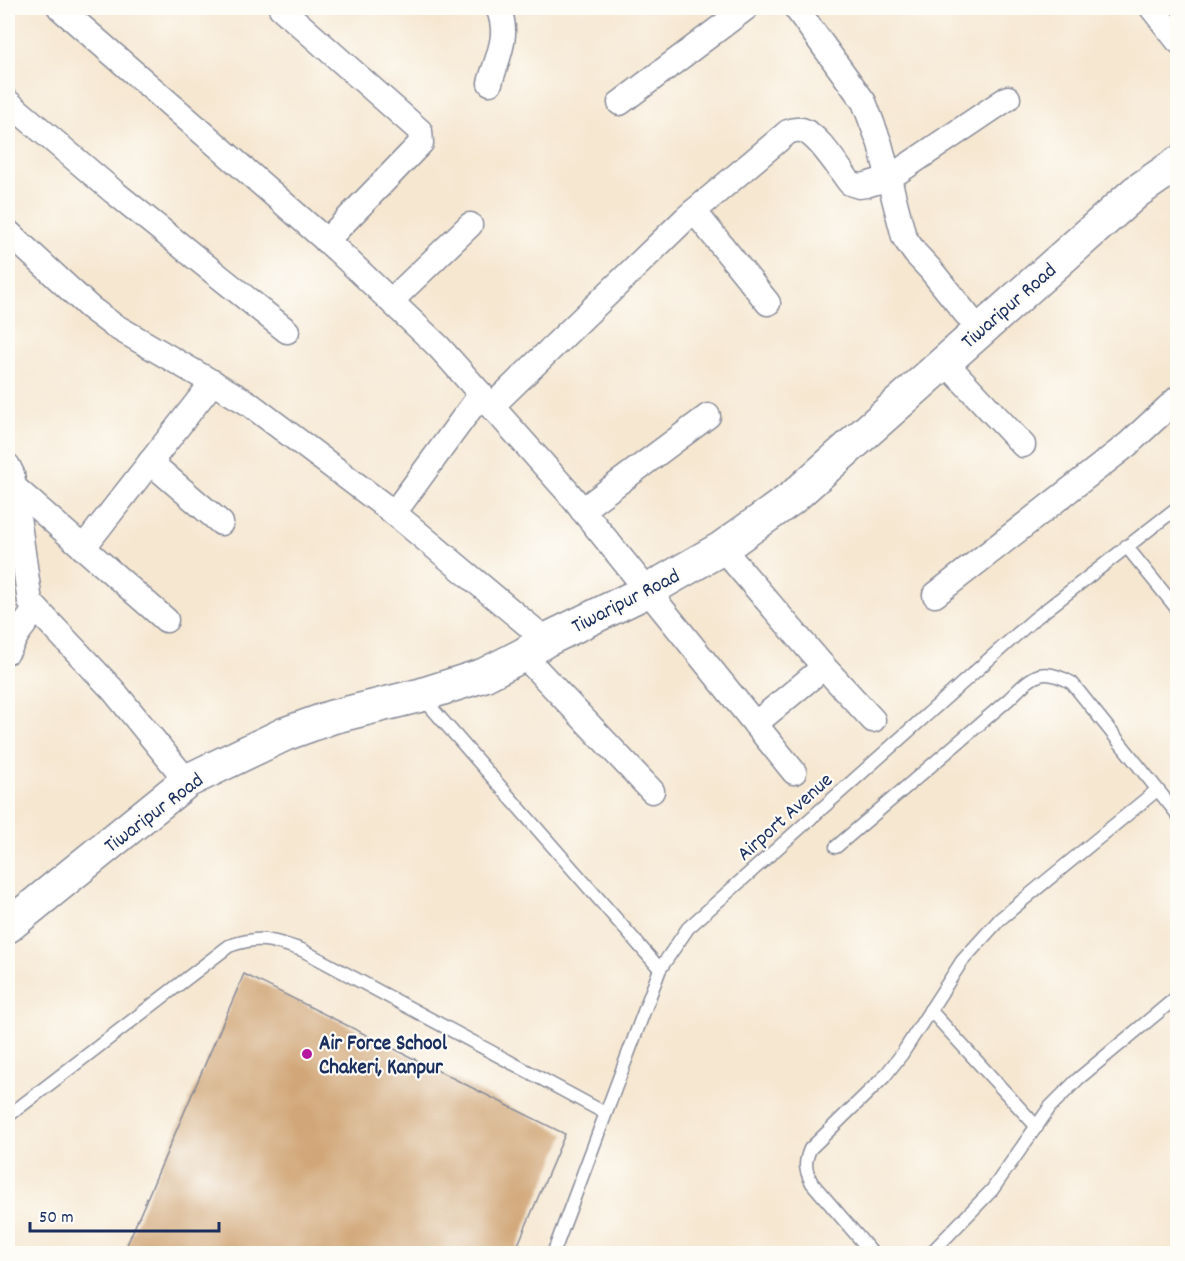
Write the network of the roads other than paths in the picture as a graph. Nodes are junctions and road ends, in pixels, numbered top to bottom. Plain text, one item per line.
1 (280, 8) edge
2 (498, 8) edge
3 (747, 8) edge
4 (796, 8) edge
5 (1152, 8) edge
6 (65, 9) edge
7 (1178, 41) edge
8 (490, 83) dead end
9 (1008, 98) dead end
10 (8, 102) edge
11 (620, 103) dead end
12 (1178, 163) edge
13 (889, 178) junction
14 (694, 211) junction
15 (470, 225) dead end
16 (8, 232) edge
17 (326, 241) junction
18 (392, 300) junction
19 (768, 303) dead end
20 (979, 330) junction
21 (288, 331) dead end
22 (944, 361) junction
23 (213, 382) junction
24 (1178, 398) edge
25 (486, 400) junction
26 (708, 416) dead end
27 (1023, 445) dead end
28 (150, 462) junction
29 (11, 476) edge
30 (1178, 507) edge
31 (582, 510) junction
32 (394, 513) junction
33 (221, 523) dead end
34 (1126, 546) junction
35 (83, 548) junction
36 (722, 548) junction
37 (649, 590) junction
38 (935, 594) dead end
39 (36, 609) junction
40 (1178, 610) edge
41 (166, 620) dead end
42 (534, 648) junction
43 (8, 649) edge
44 (824, 667) junction
45 (420, 696) junction
46 (873, 720) dead end
47 (755, 724) junction
48 (794, 772) dead end
49 (187, 781) junction
50 (1157, 790) junction
51 (652, 791) dead end
52 (1178, 815) edge
53 (836, 847) dead end
54 (8, 926) edge
55 (660, 969) junction
56 (1178, 996) edge
57 (930, 1010) junction
58 (605, 1113) junction
59 (8, 1116) edge
60 (1037, 1127) junction
61 (553, 1254) edge
62 (873, 1254) edge
63 (930, 1254) edge

1 - 17 street
2 - 8 street
3 - 11 street
4 - 13 street
5 - 7 street
6 - 17 street
9 - 13 street
10 - 21 street
12 - 20 street, Tiwaripur Road
13 - 14 street
13 - 20 street
14 - 19 street
14 - 25 street
15 - 18 street
16 - 23 street
17 - 18 street
18 - 25 street
20 - 22 street, Tiwaripur Road
22 - 27 street
22 - 36 street, Tiwaripur Road
23 - 28 street
23 - 32 street
24 - 38 street
25 - 31 street
25 - 32 street
26 - 31 street
28 - 33 street
28 - 35 street
29 - 35 street
29 - 39 street
30 - 34 lane, Airport Avenue
31 - 37 street
32 - 42 street
34 - 40 lane
34 - 55 lane, Airport Avenue
35 - 41 street
36 - 37 street, Tiwaripur Road
36 - 44 street
37 - 42 street, Tiwaripur Road
37 - 47 street
39 - 43 street
39 - 49 street
42 - 45 street, Tiwaripur Road
42 - 51 street
44 - 46 street
44 - 47 street
45 - 49 street, Tiwaripur Road
45 - 55 lane
47 - 48 street
49 - 54 street, Tiwaripur Road
50 - 52 lane
50 - 53 lane
50 - 57 lane
55 - 58 lane, Airport Avenue
56 - 60 lane
57 - 60 lane
57 - 62 lane
58 - 59 lane
58 - 61 lane, Airport Avenue
60 - 63 lane

